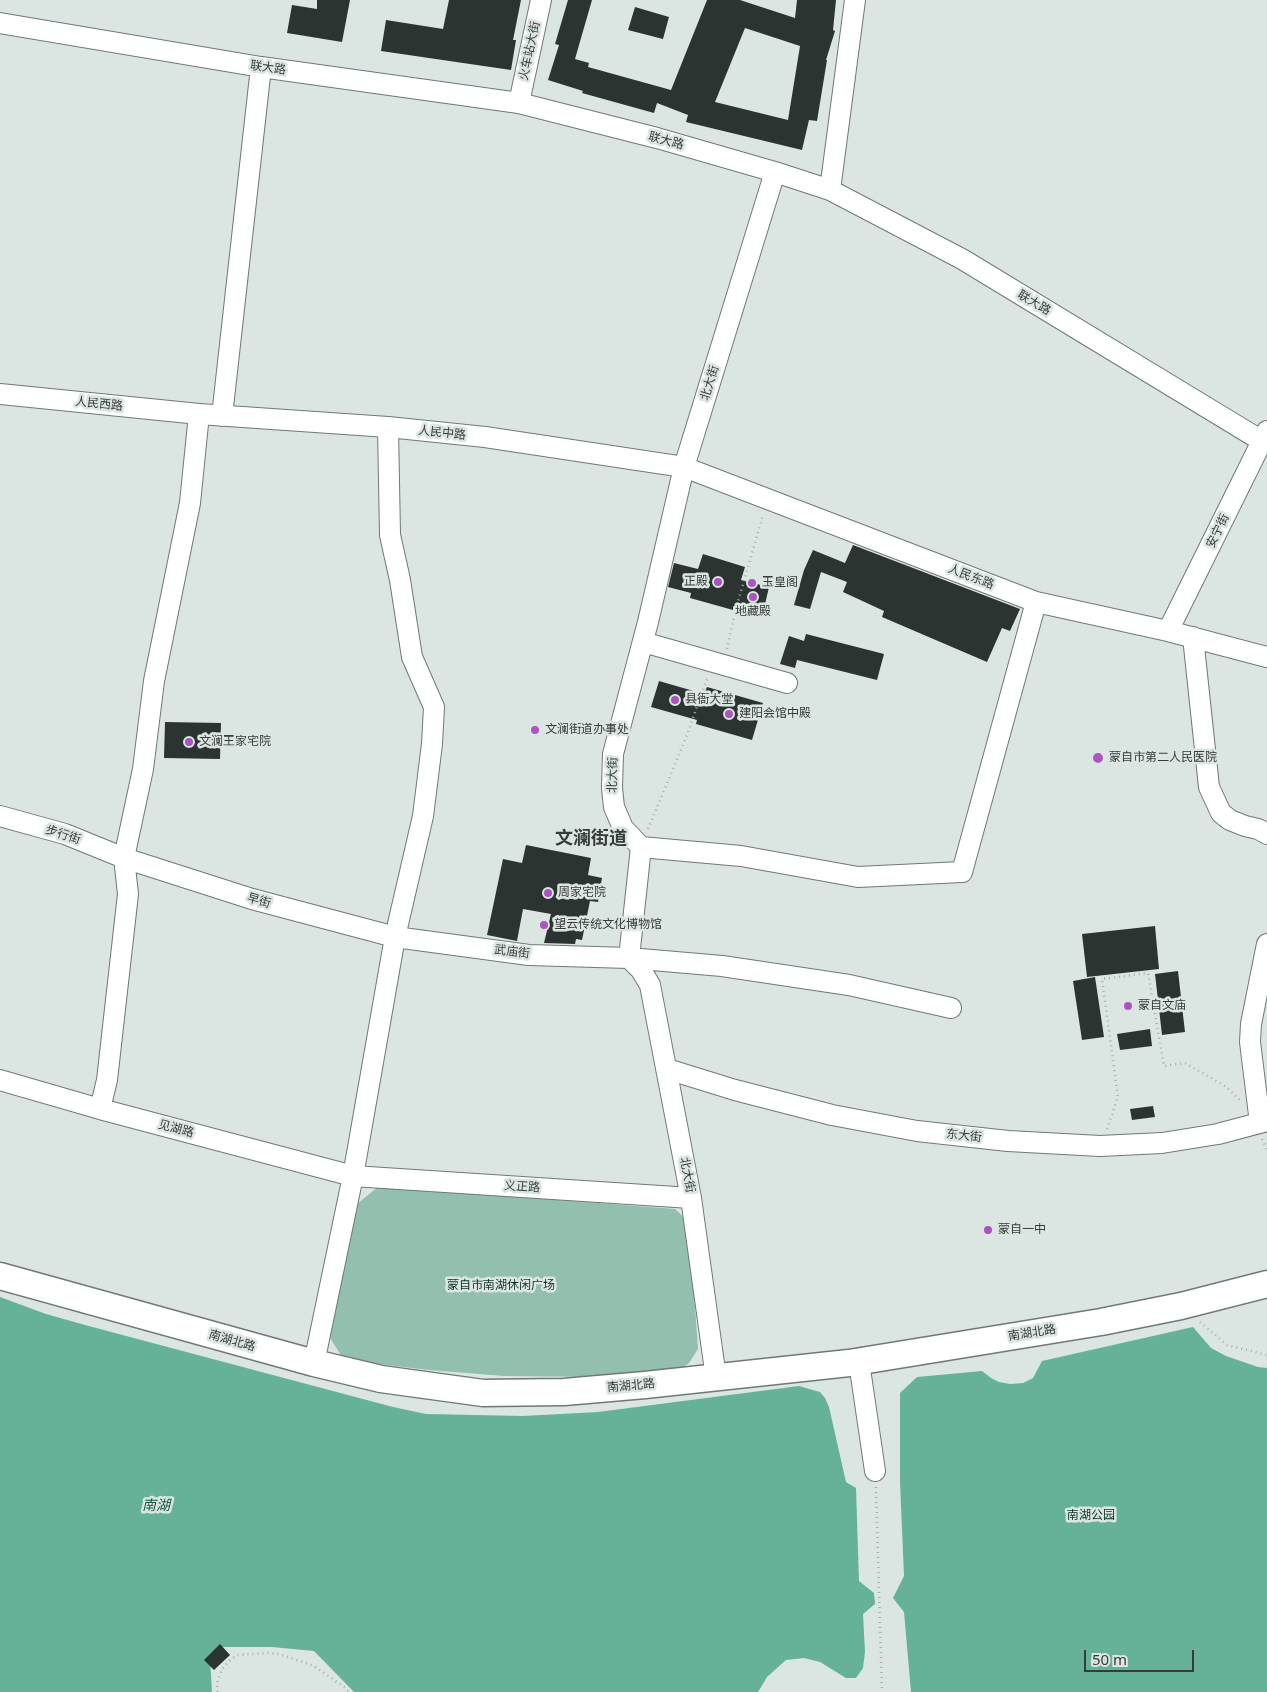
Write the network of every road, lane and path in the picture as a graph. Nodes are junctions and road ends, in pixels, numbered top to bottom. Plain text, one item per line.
1 (541, 0) edge
2 (856, 0) edge
3 (0, 23) edge
4 (261, 67) junction
5 (519, 103) junction
6 (774, 172) junction
7 (830, 190) junction
8 (0, 394) edge
9 (199, 414) junction
10 (222, 416) junction
11 (388, 427) junction
12 (1265, 439) edge
13 (684, 467) junction
14 (1036, 602) junction
15 (1168, 631) junction
16 (1193, 638) junction
17 (643, 642) junction
18 (1267, 657) edge
19 (787, 683) dead end
20 (0, 816) edge
21 (1267, 834) edge
22 (640, 847) junction
23 (124, 858) junction
24 (395, 937) junction
25 (1267, 944) edge
26 (629, 958) junction
27 (951, 1008) dead end
28 (667, 1069) junction
29 (0, 1080) edge
30 (1245, 1104) dead end
31 (100, 1109) junction
32 (1263, 1122) edge
33 (1093, 1146) junction
34 (353, 1176) junction
35 (691, 1198) junction
36 (0, 1276) edge
37 (1267, 1284) edge
38 (1181, 1306) junction
39 (1267, 1355) edge
40 (859, 1362) junction
41 (314, 1364) junction
42 (716, 1378) junction
43 (875, 1470) joint
44 (217, 1692) edge
45 (348, 1692) edge
46 (882, 1692) edge

1 - 5 street, 火车站大街
2 - 7 street
3 - 4 street, 联大路
4 - 5 street, 联大路
4 - 10 street
5 - 6 street, 联大路
6 - 7 street, 联大路
6 - 13 street, 北大街
7 - 12 street, 联大路
8 - 9 street, 人民西路
9 - 10 street, 人民中路
9 - 23 street
10 - 11 street, 人民中路
11 - 13 street, 人民中路
11 - 24 street
12 - 15 street, 安宁街
13 - 14 street, 人民东路
13 - 17 street, 北大街
14 - 15 street, 人民东路
14 - 22 street
15 - 16 street, 人民东路
16 - 18 street, 人民东路
16 - 21 street
17 - 19 street
17 - 22 street, 北大街
20 - 23 street, 步行街
22 - 26 street
23 - 24 street, 早街
23 - 31 street
24 - 26 street, 武庙街
24 - 34 street
25 - 32 street
26 - 27 street, 武庙街
26 - 28 street, 北大街
28 - 33 street, 东大街
28 - 35 street, 北大街
29 - 31 street, 见湖路
30 - 33 path
31 - 34 street, 见湖路
32 - 33 street, 东大街
34 - 35 street, 义正路
34 - 41 street
35 - 42 street, 北大街
36 - 41 main road, 南湖北路
37 - 38 main road, 南湖北路
38 - 39 path
38 - 40 main road, 南湖北路
40 - 42 main road, 南湖北路
40 - 43 street
41 - 42 main road, 南湖北路
43 - 46 path
44 - 45 path

